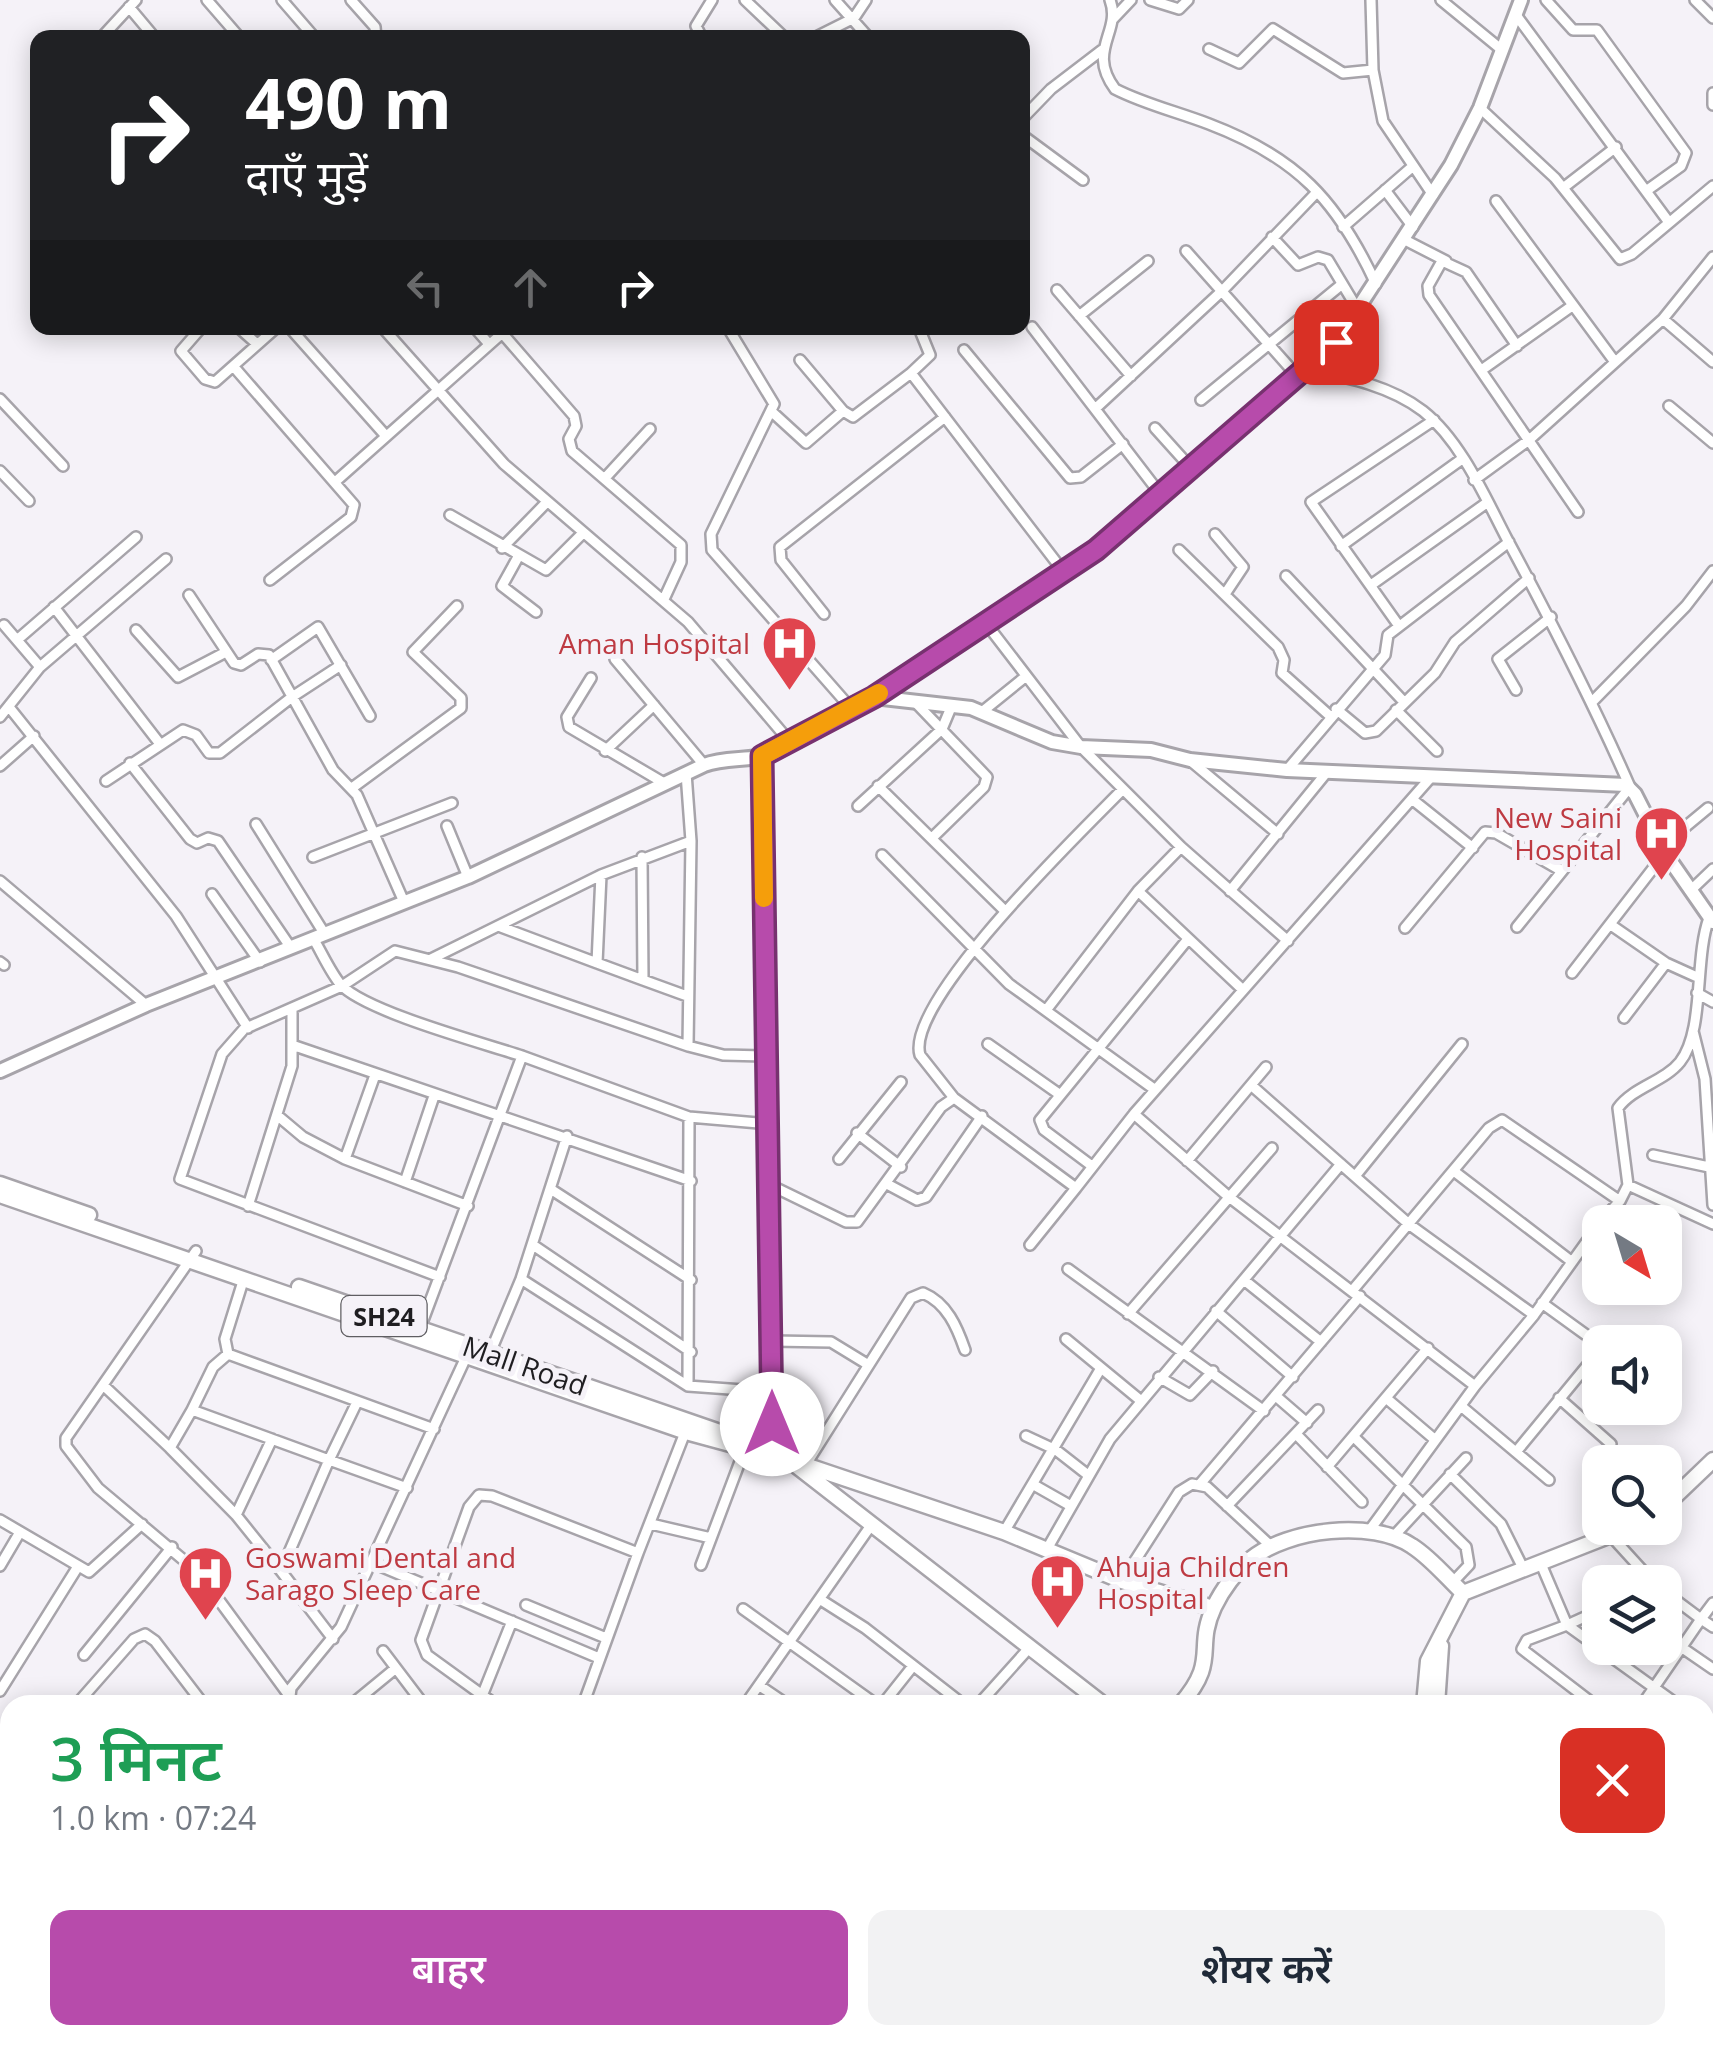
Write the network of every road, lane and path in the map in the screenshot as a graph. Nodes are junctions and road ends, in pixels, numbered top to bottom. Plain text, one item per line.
1 (207, 0) edge
2 (282, 0) edge
3 (351, 0) edge
4 (712, 0) edge
5 (745, 0) edge
6 (835, 0) edge
7 (866, 0) edge
8 (1110, 0) edge
9 (1131, 0) edge
10 (1150, 0) edge
11 (1188, 0) edge
12 (1371, 0) edge
13 (1441, 0) edge
14 (1521, 0) edge
15 (1546, 0) edge
16 (1695, 0) edge
17 (132, 4) edge
18 (1516, 15) junction
19 (854, 18) junction
20 (1713, 18) edge
21 (1113, 19) junction
22 (108, 30) edge
23 (150, 30) edge
24 (233, 30) edge
25 (308, 30) edge
26 (374, 30) edge
27 (698, 30) edge
28 (777, 30) edge
29 (830, 30) edge
30 (863, 30) edge
31 (1210, 49) dead end
32 (1102, 50) junction
33 (1502, 50) junction
34 (1373, 70) junction
35 (1713, 93) edge
36 (1713, 105) edge
37 (1480, 108) junction
38 (1030, 111) edge
39 (1030, 141) edge
40 (1616, 147) junction
41 (1412, 167) junction
42 (1083, 180) dead end
43 (1713, 186) edge
44 (1564, 188) junction
45 (1385, 190) junction
46 (1646, 190) junction
47 (1317, 192) junction
48 (1433, 195) junction
49 (1496, 201) dead end
50 (1668, 221) junction
51 (1343, 227) junction
52 (1414, 227) junction
53 (1272, 237) junction
54 (1405, 240) junction
55 (1186, 251) dead end
56 (1148, 261) dead end
57 (1446, 261) junction
58 (1711, 264) edge
59 (1376, 284) junction
60 (1341, 285) junction
61 (1058, 290) dead end
62 (1222, 290) junction
63 (1572, 306) junction
64 (1358, 310) junction
65 (1080, 316) junction
66 (1663, 319) junction
67 (1032, 327) dead end
68 (194, 335) edge
69 (246, 335) edge
70 (267, 335) edge
71 (296, 335) edge
72 (389, 335) edge
73 (481, 335) edge
74 (499, 335) edge
75 (509, 335) edge
76 (732, 335) edge
77 (922, 335) edge
78 (1270, 343) junction
79 (256, 344) junction
80 (489, 344) junction
81 (1517, 346) junction
82 (964, 350) dead end
83 (800, 360) dead end
84 (1614, 362) junction
85 (1713, 362) edge
86 (234, 366) junction
87 (1483, 369) junction
88 (911, 373) junction
89 (1303, 373) junction
90 (1131, 376) junction
91 (437, 391) junction
92 (0, 399) edge
93 (1201, 400) dead end
94 (1669, 406) dead end
95 (1097, 408) junction
96 (771, 411) junction
97 (843, 411) junction
98 (945, 416) junction
99 (1434, 420) junction
100 (1155, 428) dead end
101 (650, 429) dead end
102 (386, 436) junction
103 (1529, 440) junction
104 (1713, 443) edge
105 (1122, 444) junction
106 (1462, 459) junction
107 (63, 466) dead end
108 (1191, 468) junction
109 (0, 471) edge
110 (605, 478) junction
111 (1474, 480) junction
112 (335, 482) junction
113 (1161, 495) junction
114 (29, 501) dead end
115 (1488, 502) junction
116 (546, 503) junction
117 (1578, 512) dead end
118 (450, 516) dead end
119 (582, 534) junction
120 (1215, 534) dead end
121 (136, 536) dead end
122 (1509, 542) junction
123 (1341, 546) junction
124 (502, 548) junction
125 (1179, 550) dead end
126 (518, 556) junction
127 (166, 559) dead end
128 (1063, 571) junction
129 (1713, 571) edge
130 (1286, 576) dead end
131 (1529, 578) junction
132 (270, 580) dead end
133 (1371, 586) junction
134 (1225, 594) junction
135 (189, 595) dead end
136 (664, 600) junction
137 (458, 606) dead end
138 (54, 608) junction
139 (536, 612) dead end
140 (824, 614) dead end
141 (1551, 616) junction
142 (984, 622) junction
143 (4, 625) dead end
144 (1399, 626) junction
145 (136, 630) dead end
146 (76, 636) junction
147 (17, 640) junction
148 (226, 652) junction
149 (615, 659) dead end
150 (271, 660) junction
151 (341, 665) junction
152 (40, 667) junction
153 (1372, 668) junction
154 (1025, 676) junction
155 (591, 678) dead end
156 (1516, 690) dead end
157 (292, 696) junction
158 (874, 697) junction
159 (915, 702) junction
160 (1592, 702) junction
161 (654, 705) junction
162 (952, 705) junction
163 (9, 706) junction
164 (850, 706) junction
165 (1400, 706) junction
166 (983, 711) junction
167 (1334, 713) junction
168 (370, 716) dead end
169 (0, 717) edge
170 (942, 729) junction
171 (34, 736) junction
172 (790, 742) junction
173 (160, 744) junction
174 (1081, 748) junction
175 (1436, 750) dead end
176 (605, 751) junction
177 (762, 756) junction
178 (1190, 760) junction
179 (130, 763) junction
180 (704, 765) junction
181 (0, 766) edge
182 (1287, 770) junction
183 (686, 772) junction
184 (1327, 772) junction
185 (1432, 776) junction
186 (106, 781) dead end
187 (664, 783) junction
188 (878, 786) junction
189 (1630, 787) junction
190 (352, 788) junction
191 (1123, 789) junction
192 (1414, 800) junction
193 (452, 803) dead end
194 (858, 806) dead end
195 (1708, 808) dead end
196 (256, 824) dead end
197 (446, 826) dead end
198 (1278, 834) junction
199 (377, 836) junction
200 (932, 837) junction
201 (692, 841) junction
202 (1181, 848) junction
203 (1472, 848) junction
204 (1663, 850) junction
205 (882, 855) dead end
206 (313, 857) dead end
207 (642, 857) junction
208 (1713, 869) edge
209 (1562, 872) junction
210 (601, 875) junction
211 (468, 877) junction
212 (0, 881) edge
213 (1138, 891) junction
214 (1230, 891) junction
215 (1689, 892) junction
216 (212, 894) dead end
217 (404, 902) junction
218 (1004, 910) junction
219 (1711, 920) edge
220 (1611, 925) junction
221 (501, 927) junction
222 (1517, 927) dead end
223 (1405, 928) dead end
224 (318, 936) junction
225 (1188, 939) junction
226 (1288, 941) junction
227 (290, 948) junction
228 (974, 950) junction
229 (431, 959) junction
230 (260, 962) junction
231 (597, 962) junction
232 (1666, 963) junction
233 (1572, 973) dead end
234 (1696, 977) junction
235 (220, 978) junction
236 (643, 980) junction
237 (342, 986) junction
238 (1243, 990) junction
239 (1697, 993) junction
240 (687, 996) junction
241 (1713, 1002) edge
242 (146, 1005) junction
243 (292, 1009) junction
244 (1047, 1009) junction
245 (1624, 1018) dead end
246 (248, 1028) junction
247 (1692, 1028) junction
248 (988, 1044) dead end
249 (1462, 1044) dead end
250 (292, 1046) junction
251 (688, 1046) junction
252 (1097, 1046) junction
253 (522, 1056) junction
254 (766, 1056) junction
255 (3, 1064) edge
256 (1266, 1067) dead end
257 (375, 1075) junction
258 (901, 1082) dead end
259 (1251, 1086) junction
260 (1154, 1090) junction
261 (1059, 1094) junction
262 (434, 1096) junction
263 (954, 1098) junction
264 (1134, 1114) junction
265 (278, 1116) junction
266 (499, 1116) junction
267 (982, 1116) junction
268 (689, 1117) junction
269 (770, 1124) junction
270 (857, 1133) junction
271 (567, 1136) junction
272 (1711, 1144) edge
273 (1272, 1148) dead end
274 (1652, 1155) dead end
275 (346, 1159) junction
276 (839, 1159) dead end
277 (1187, 1161) junction
278 (1342, 1164) junction
279 (901, 1166) junction
280 (1092, 1166) junction
281 (1709, 1167) junction
282 (1455, 1172) junction
283 (1356, 1175) junction
284 (691, 1181) junction
285 (405, 1182) junction
286 (0, 1184) edge
287 (770, 1184) junction
288 (886, 1184) junction
289 (1628, 1185) junction
290 (1076, 1188) junction
291 (552, 1190) junction
292 (0, 1195) edge
293 (1229, 1197) junction
294 (1620, 1202) junction
295 (1617, 1205) edge
296 (1713, 1205) edge
297 (248, 1206) junction
298 (468, 1206) junction
299 (1713, 1224) edge
300 (1410, 1226) junction
301 (1281, 1235) junction
302 (533, 1245) junction
303 (1030, 1245) dead end
304 (1582, 1247) edge
305 (193, 1255) junction
306 (1571, 1261) junction
307 (1068, 1269) dead end
308 (440, 1277) junction
309 (244, 1278) junction
310 (522, 1279) junction
311 (692, 1280) junction
312 (1244, 1280) junction
313 (1356, 1293) junction
314 (1542, 1303) junction
315 (1216, 1311) junction
316 (1128, 1314) junction
317 (1534, 1315) junction
318 (418, 1333) junction
319 (1582, 1333) edge
320 (1066, 1339) dead end
321 (774, 1341) junction
322 (1321, 1342) junction
323 (1183, 1348) junction
324 (1428, 1348) junction
325 (965, 1350) dead end
326 (469, 1351) junction
327 (691, 1352) junction
328 (490, 1353) junction
329 (228, 1354) junction
330 (866, 1364) junction
331 (1102, 1368) junction
332 (1582, 1369) edge
333 (1214, 1371) junction
334 (1160, 1377) junction
335 (1293, 1377) junction
336 (103, 1385) junction
337 (688, 1386) junction
338 (1475, 1386) junction
339 (771, 1392) junction
340 (1276, 1397) junction
341 (1386, 1398) junction
342 (1559, 1398) junction
343 (1140, 1400) junction
344 (356, 1402) junction
345 (1461, 1406) junction
346 (192, 1410) junction
347 (1318, 1410) dead end
348 (1264, 1411) junction
349 (1307, 1423) junction
350 (687, 1427) junction
351 (434, 1430) junction
352 (1297, 1435) junction
353 (1026, 1436) dead end
354 (1354, 1437) junction
355 (1433, 1438) junction
356 (272, 1439) junction
357 (1611, 1444) dead end
358 (170, 1448) junction
359 (1056, 1450) junction
360 (744, 1451) junction
361 (1516, 1452) junction
362 (769, 1455) junction
363 (1466, 1458) dead end
364 (330, 1460) junction
365 (789, 1460) junction
366 (1713, 1460) edge
367 (806, 1466) junction
368 (1327, 1467) junction
369 (1450, 1474) junction
370 (1088, 1475) junction
371 (1549, 1480) dead end
372 (1200, 1484) junction
373 (1034, 1485) junction
374 (1400, 1486) junction
375 (407, 1488) junction
376 (1682, 1490) edge
377 (1362, 1502) dead end
378 (1422, 1503) junction
379 (1071, 1506) junction
380 (1227, 1506) junction
381 (236, 1515) junction
382 (0, 1520) edge
383 (142, 1524) junction
384 (651, 1524) junction
385 (872, 1524) junction
386 (1369, 1530) junction
387 (20, 1532) junction
388 (1004, 1532) junction
389 (711, 1538) junction
390 (1392, 1538) junction
391 (1591, 1545) edge
392 (1619, 1545) edge
393 (172, 1547) junction
394 (1272, 1547) junction
395 (1047, 1549) junction
396 (638, 1553) junction
397 (373, 1562) junction
398 (1541, 1564) junction
399 (701, 1565) dead end
400 (1638, 1565) edge
401 (0, 1566) edge
402 (77, 1568) junction
403 (1524, 1570) junction
404 (280, 1571) junction
405 (1122, 1581) junction
406 (1458, 1588) junction
407 (437, 1590) junction
408 (821, 1600) junction
409 (1713, 1603) edge
410 (1682, 1604) edge
411 (526, 1605) dead end
412 (1213, 1608) junction
413 (743, 1609) dead end
414 (1582, 1618) edge
415 (1702, 1619) junction
416 (512, 1621) junction
417 (1567, 1625) junction
418 (1713, 1627) edge
419 (1443, 1635) junction
420 (606, 1638) junction
421 (333, 1639) junction
422 (791, 1644) junction
423 (1030, 1647) junction
424 (1682, 1648) joint
425 (383, 1651) dead end
426 (84, 1655) dead end
427 (599, 1658) junction
428 (1671, 1665) edge
429 (914, 1666) junction
430 (396, 1668) junction
431 (1713, 1669) edge
432 (760, 1686) junction
433 (1655, 1688) junction
434 (0, 1691) edge
435 (85, 1695) edge
436 (196, 1695) edge
437 (282, 1695) edge
438 (291, 1695) edge
439 (363, 1695) edge
440 (416, 1695) edge
441 (481, 1695) edge
442 (482, 1695) edge
443 (587, 1695) edge
444 (753, 1695) edge
445 (773, 1695) edge
446 (865, 1695) edge
447 (889, 1695) edge
448 (951, 1695) edge
449 (987, 1695) edge
450 (1091, 1695) edge
451 (1187, 1695) edge
452 (1425, 1695) edge
453 (1438, 1695) edge
454 (1582, 1695) edge
455 (1650, 1695) edge
456 (1664, 1695) edge

1 - 24 street
2 - 25 street
3 - 26 street
4 - 27 street
5 - 28 street
6 - 19 street
7 - 19 street
8 - 21 street
9 - 21 street
10 - 11 street
12 - 34 street
13 - 33 street
14 - 18 main road
15 - 46 street
16 - 20 street
17 - 22 street
17 - 23 street
18 - 33 main road
18 - 40 street
19 - 29 street
19 - 30 street
21 - 32 street
31 - 34 street
32 - 38 street
32 - 47 street
33 - 37 main road
34 - 41 street
35 - 36 street
37 - 44 street
37 - 48 main road
39 - 42 street
40 - 44 street
40 - 46 street
41 - 45 street
41 - 48 street
43 - 50 street
44 - 50 street
45 - 51 street
45 - 52 street
46 - 50 street
47 - 51 street
47 - 53 street
48 - 52 main road
49 - 63 street
51 - 59 street
52 - 54 main road
53 - 60 street
53 - 62 street
54 - 57 street
54 - 59 main road
55 - 62 street
56 - 65 street
57 - 81 street
57 - 87 street
58 - 66 street
59 - 64 main road
60 - 64 street
60 - 78 street
61 - 65 street
62 - 78 street
62 - 90 street
63 - 81 street
63 - 84 street
64 - 89 main road
65 - 90 street
66 - 84 street
66 - 85 street
67 - 95 street
68 - 86 street
69 - 79 street
70 - 79 street
71 - 102 street
72 - 91 street
73 - 80 street
74 - 80 street
75 - 110 street
76 - 96 street
77 - 88 street
78 - 89 street
78 - 93 street
79 - 86 street
80 - 91 street
81 - 87 street
82 - 105 street
83 - 97 street
84 - 103 street
86 - 112 street
87 - 103 street
88 - 97 street
88 - 98 street
89 - 99 street
89 - 108 main road
90 - 95 street
91 - 102 street
91 - 116 street
92 - 107 street
94 - 104 street
95 - 105 street
96 - 97 street
96 - 164 street
98 - 128 street
98 - 140 street
99 - 106 street
99 - 123 street
100 - 108 street
101 - 110 street
102 - 112 street
103 - 111 street
103 - 117 street
105 - 113 street
106 - 111 street
106 - 123 street
108 - 113 main road
109 - 114 street
110 - 136 street
111 - 115 street
112 - 132 street
113 - 128 main road
115 - 122 street
115 - 133 street
116 - 119 street
116 - 124 street
118 - 124 street
119 - 126 street
119 - 136 street
120 - 134 street
121 - 138 street
122 - 131 street
122 - 144 street
123 - 133 street
124 - 126 street
125 - 134 street
126 - 139 street
127 - 146 street
128 - 142 main road
129 - 160 street
130 - 153 street
131 - 141 street
131 - 165 street
133 - 144 street
134 - 167 street
135 - 148 street
136 - 172 street
137 - 190 street
138 - 146 street
138 - 147 street
141 - 156 street
141 - 160 street
142 - 154 street
142 - 158 main road
143 - 147 street
144 - 153 street
145 - 148 street
146 - 152 street
146 - 173 street
147 - 152 street
148 - 150 street
149 - 161 street
150 - 151 street
150 - 157 street
151 - 157 street
151 - 168 street
152 - 163 street
153 - 165 street
153 - 167 street
154 - 166 street
154 - 174 street
155 - 176 street
157 - 173 street
157 - 190 street
158 - 159 main road
158 - 164 main road
159 - 162 main road
159 - 170 street
160 - 189 street
161 - 176 street
161 - 180 street
162 - 166 main road
162 - 170 street
163 - 169 street
163 - 171 street
164 - 172 main road
165 - 167 street
165 - 175 street
166 - 174 main road
167 - 182 street
170 - 188 street
170 - 200 street
171 - 181 street
171 - 235 street
172 - 177 main road
173 - 179 street
174 - 178 main road
174 - 191 street
176 - 187 street
177 - 180 main road
177 - 254 main road
178 - 182 main road
178 - 198 street
179 - 186 street
179 - 227 street
180 - 183 main road
182 - 184 main road
183 - 187 main road
183 - 201 street
184 - 185 main road
184 - 198 street
185 - 189 main road
185 - 192 street
187 - 211 main road
188 - 194 street
188 - 200 street
189 - 204 main road
189 - 209 street
190 - 199 street
191 - 202 street
191 - 218 street
192 - 203 street
192 - 226 street
193 - 199 street
195 - 204 street
196 - 224 street
197 - 211 street
198 - 214 street
199 - 206 street
199 - 217 street
200 - 218 street
201 - 207 street
201 - 240 street
202 - 213 street
202 - 214 street
203 - 209 street
203 - 223 street
204 - 215 main road
204 - 220 street
205 - 228 street
207 - 210 street
207 - 236 street
208 - 215 street
209 - 222 street
210 - 221 street
210 - 231 street
211 - 217 main road
212 - 242 street
213 - 225 street
213 - 244 street
214 - 226 street
215 - 219 main road
216 - 230 street
217 - 224 main road
218 - 228 street
219 - 234 street
220 - 232 street
220 - 233 street
221 - 229 street
221 - 231 street
224 - 227 main road
224 - 237 street
225 - 238 street
225 - 252 street
226 - 238 street
227 - 230 main road
228 - 244 street
228 - 263 street
229 - 237 street
229 - 251 street
230 - 235 main road
231 - 236 street
232 - 234 street
232 - 245 street
234 - 239 street
235 - 242 main road
235 - 246 street
236 - 240 street
237 - 243 street
237 - 253 street
238 - 260 street
239 - 241 street
239 - 247 street
240 - 251 street
242 - 255 main road
243 - 246 street
243 - 250 street
244 - 252 street
246 - 297 street
247 - 272 street
247 - 289 street
248 - 261 street
249 - 283 street
250 - 257 street
250 - 265 street
251 - 254 street
252 - 260 street
252 - 261 street
253 - 266 street
253 - 268 street
254 - 269 main road
256 - 259 street
257 - 262 street
257 - 275 street
258 - 270 street
259 - 277 street
259 - 278 street
260 - 264 street
261 - 280 street
262 - 266 street
262 - 285 street
263 - 267 street
263 - 279 street
264 - 277 street
264 - 280 street
265 - 275 street
265 - 297 street
266 - 271 street
266 - 298 street
267 - 288 street
267 - 290 street
268 - 269 street
268 - 284 street
269 - 287 main road
270 - 276 street
270 - 279 street
271 - 284 street
271 - 291 street
272 - 281 street
273 - 293 street
274 - 281 street
275 - 285 street
277 - 293 street
278 - 283 street
278 - 301 street
279 - 288 street
280 - 290 street
281 - 296 street
282 - 294 street
282 - 300 street
282 - 306 street
283 - 300 street
284 - 311 street
285 - 298 street
286 - 305 main road, Mall Road / SH24
287 - 288 street
287 - 321 main road
289 - 294 street
289 - 299 street
290 - 303 street
291 - 302 street
291 - 311 street
292 - 305 main road, Mall Road / SH24
293 - 301 street
293 - 316 street
294 - 295 street
297 - 308 street
298 - 308 street
300 - 313 street
300 - 317 street
301 - 312 street
301 - 313 street
302 - 310 street
302 - 327 street
304 - 306 street
305 - 309 main road, Mall Road / SH24
305 - 318 main road, Mall Road / SH24
305 - 336 street
306 - 314 street
307 - 316 street
308 - 318 street
309 - 318 main road, Mall Road / SH24
309 - 329 street
310 - 328 street
310 - 337 street
311 - 327 street
312 - 315 street
312 - 322 street
313 - 322 street
313 - 324 street
314 - 317 street
314 - 319 street
315 - 323 street
315 - 335 street
316 - 323 street
317 - 338 street
318 - 326 main road, Mall Road / SH24
320 - 331 street
321 - 330 street
321 - 339 main road
322 - 335 street
323 - 333 street
323 - 334 street
324 - 338 street
324 - 341 street
325 - 330 street
326 - 328 main road, Mall Road / SH24
326 - 350 main road, Mall Road / SH24
326 - 351 street
327 - 337 street
328 - 350 main road, Mall Road / SH24
329 - 344 street
329 - 346 street
330 - 367 street
331 - 343 street
331 - 359 street
332 - 342 street
333 - 334 street
333 - 348 street
334 - 343 street
335 - 340 street
336 - 358 street
336 - 383 street
337 - 339 street
338 - 345 street
339 - 362 main road
340 - 348 street
340 - 349 street
341 - 354 street
341 - 355 street
342 - 357 street
342 - 361 street
343 - 370 street
344 - 351 street
344 - 364 street
345 - 355 street
345 - 361 street
346 - 356 street
346 - 358 street
347 - 349 street
348 - 372 street
349 - 352 street
350 - 360 main road, Mall Road / SH24
350 - 362 main road, Mall Road / SH24
350 - 384 street
351 - 375 street
352 - 368 street
352 - 380 street
353 - 359 street
354 - 368 street
354 - 374 street
355 - 374 street
356 - 364 street
356 - 381 street
358 - 381 street
359 - 370 street
359 - 373 street
360 - 362 main road, Mall Road / SH24
360 - 389 street
361 - 371 street
362 - 365 main road, Mall Road / SH24
363 - 369 street
364 - 375 street
364 - 404 street
365 - 367 main road
365 - 385 main road, Mall Road / SH24
366 - 376 main road
367 - 388 main road
368 - 377 street
369 - 378 street
369 - 403 street
370 - 379 street
372 - 380 street
372 - 405 street
373 - 379 street
373 - 388 street
374 - 378 street
374 - 386 street
375 - 397 street
378 - 390 street
378 - 406 street
379 - 395 street
380 - 394 street
381 - 404 street
382 - 387 street
383 - 393 street
383 - 402 street
384 - 389 street
384 - 396 street
385 - 408 street
385 - 423 main road, Mall Road / SH24
386 - 390 main road
386 - 394 main road
387 - 401 street
387 - 402 street
388 - 395 main road
389 - 399 street
390 - 406 main road
391 - 398 main road
392 - 400 street
393 - 426 street
393 - 437 street
394 - 412 main road
395 - 405 main road
396 - 407 street
396 - 420 street
397 - 407 street
397 - 421 street
398 - 403 main road
398 - 417 street
402 - 434 street
403 - 406 main road
404 - 421 street
405 - 412 main road
406 - 419 main road
407 - 416 street
407 - 441 street
408 - 422 street
408 - 429 street
409 - 415 street
410 - 415 street
411 - 420 street
412 - 451 main road
413 - 422 street
414 - 417 street
415 - 418 street
415 - 424 street
416 - 427 street
416 - 442 street
417 - 433 street
417 - 454 street
419 - 452 main road
419 - 453 main road
420 - 427 street
421 - 438 street
422 - 432 street
422 - 446 street
423 - 449 street
423 - 450 main road, Mall Road / SH24
424 - 431 street
425 - 430 street
427 - 443 street
428 - 433 street
429 - 447 street
429 - 448 street
430 - 439 street
430 - 440 street
432 - 444 street
432 - 445 street
433 - 455 street
433 - 456 street
435 - 436 street

